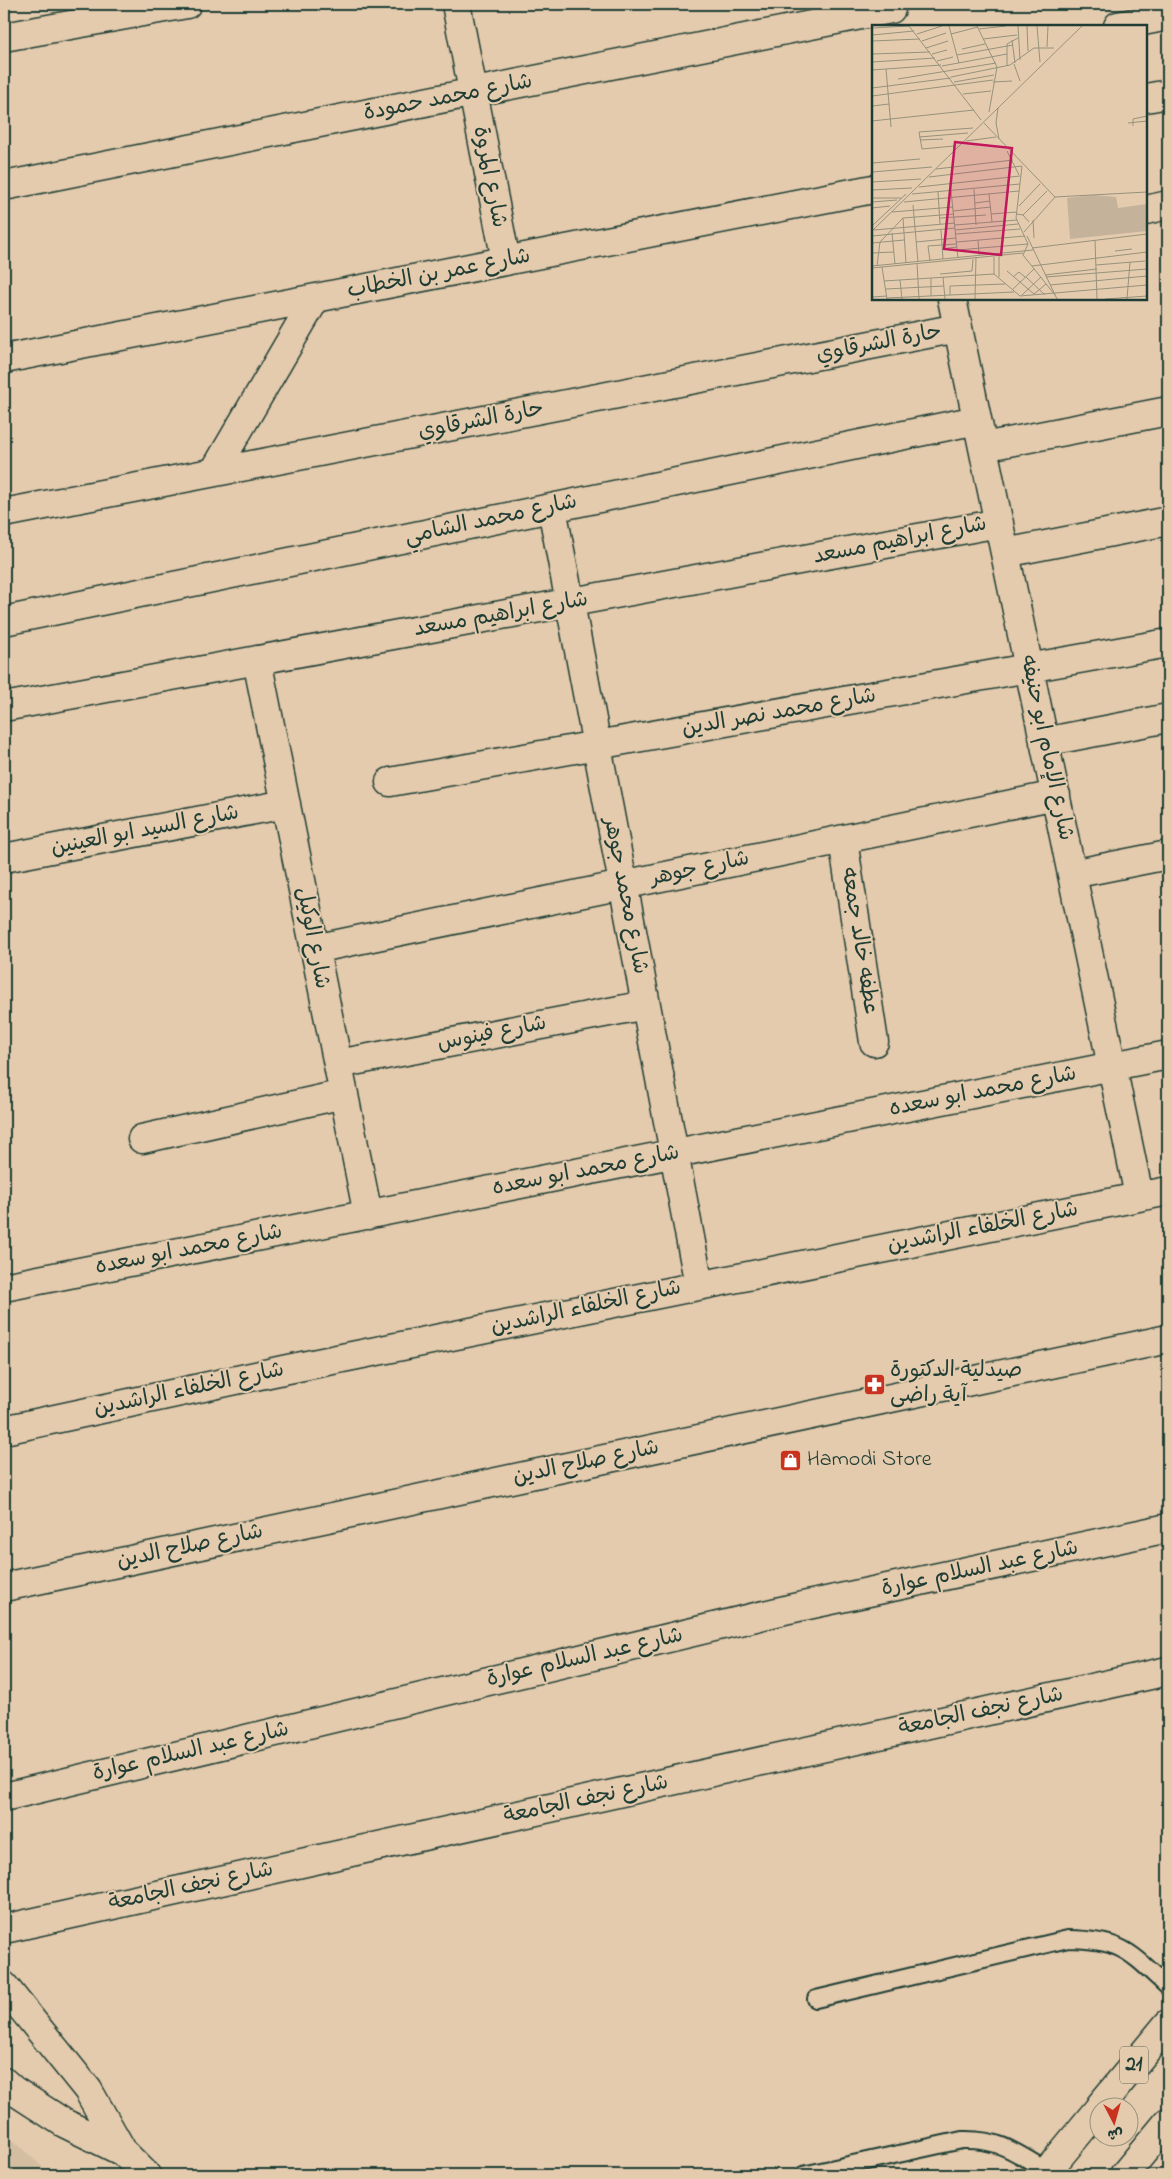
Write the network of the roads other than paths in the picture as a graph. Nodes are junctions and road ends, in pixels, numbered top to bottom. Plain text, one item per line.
1 (187, 4) edge
2 (456, 4) edge
3 (892, 13) edge
4 (1168, 16) edge
5 (1123, 25) edge
6 (4, 38) edge
7 (473, 93) junction
8 (1168, 94) edge
9 (1147, 98) edge
10 (4, 186) edge
11 (872, 189) edge
12 (1168, 205) edge
13 (1147, 210) edge
14 (506, 261) junction
15 (315, 299) junction
16 (952, 300) edge
17 (958, 328) junction
18 (4, 360) edge
19 (1168, 411) edge
20 (977, 420) junction
21 (983, 448) junction
22 (214, 472) junction
23 (552, 508) junction
24 (4, 513) edge
25 (1168, 521) edge
26 (999, 523) junction
27 (1005, 553) junction
28 (570, 603) junction
29 (4, 621) edge
30 (1168, 643) edge
31 (257, 660) junction
32 (1029, 668) junction
33 (4, 707) edge
34 (1168, 718) edge
35 (1044, 742) junction
36 (597, 745) junction
37 (390, 782) dead end
38 (1056, 796) junction
39 (286, 804) junction
40 (843, 840) junction
41 (1168, 856) edge
42 (4, 858) edge
43 (1072, 874) junction
44 (623, 885) junction
45 (314, 948) junction
46 (646, 1005) junction
47 (874, 1042) dead end
48 (1168, 1055) edge
49 (338, 1064) junction
50 (1112, 1066) junction
51 (344, 1094) junction
52 (142, 1139) dead end
53 (674, 1154) junction
54 (1168, 1191) edge
55 (1139, 1196) junction
56 (368, 1215) junction
57 (699, 1285) junction
58 (4, 1287) edge
59 (1168, 1339) edge
60 (4, 1430) edge
61 (1168, 1528) edge
62 (4, 1586) edge
63 (1168, 1671) edge
64 (4, 1797) edge
65 (4, 1929) edge
66 (4, 1986) edge
67 (1168, 1987) edge
68 (816, 2000) dead end
69 (1168, 2024) edge
70 (4, 2082) edge
71 (1109, 2096) edge
72 (1090, 2119) edge
73 (1168, 2122) edge
74 (123, 2152) junction
75 (1045, 2173) edge
76 (146, 2175) edge
77 (803, 2175) edge
78 (1124, 2175) edge

1 - 6 main road
2 - 7 main road, شارع المروة
3 - 7 main road, شارع محمد حمودة
4 - 5 main road
7 - 10 main road, شارع محمد حمودة
7 - 14 main road, شارع المروة
8 - 9 main road
11 - 14 main road, شارع عمر بن الخطاب
12 - 13 main road
14 - 15 main road, شارع عمر بن الخطاب
15 - 18 main road, شارع عمر بن الخطاب
15 - 22 main road
16 - 17 main road, شارع الإمام ابو حنيفه
17 - 20 main road, شارع الإمام ابو حنيفه
17 - 22 main road, حارة الشرقاوي
19 - 21 main road
20 - 21 main road, شارع الإمام ابو حنيفه
20 - 23 main road, شارع محمد الشامي
21 - 26 main road, شارع الإمام ابو حنيفه
22 - 24 main road, حارة الشرقاوي
23 - 28 main road, شارع محمد جوهر
23 - 29 main road, شارع محمد الشامي
25 - 27 main road
26 - 27 main road, شارع الإمام ابو حنيفه
26 - 28 main road, شارع ابراهيم مسعد
27 - 32 main road, شارع الإمام ابو حنيفه
28 - 31 main road, شارع ابراهيم مسعد
28 - 36 main road, شارع محمد جوهر
30 - 32 main road, شارع محمد نصر الدين
31 - 33 main road, شارع ابراهيم مسعد
31 - 39 main road, شارع الوكيل
32 - 35 main road, شارع الإمام ابو حنيفه
32 - 36 main road, شارع محمد نصر الدين
34 - 35 main road
35 - 38 main road, شارع الإمام ابو حنيفه
36 - 37 main road, شارع محمد نصر الدين
36 - 44 main road, شارع محمد جوهر
38 - 40 main road, شارع جوهر
38 - 43 main road, شارع الإمام ابو حنيفه
39 - 42 main road, شارع السيد ابو العينين
39 - 45 main road, شارع الوكيل
40 - 44 main road, شارع جوهر
40 - 47 main road, عطفه خالد جمعه
41 - 43 main road
43 - 50 main road, شارع الإمام ابو حنيفه
44 - 45 main road, شارع جوهر
44 - 46 main road, شارع محمد جوهر
45 - 49 main road, شارع الوكيل
46 - 49 main road, شارع فينوس
46 - 53 main road, شارع محمد جوهر
48 - 50 main road, شارع محمد ابو سعده
49 - 51 main road, شارع الوكيل
50 - 53 main road, شارع محمد ابو سعده
50 - 55 main road, شارع الإمام ابو حنيفه
51 - 52 main road
51 - 56 main road, شارع الوكيل
53 - 56 main road, شارع محمد ابو سعده
53 - 57 main road, شارع محمد جوهر
54 - 55 main road, شارع الخلفاء الراشدين
55 - 57 main road, شارع الخلفاء الراشدين
56 - 58 main road, شارع محمد ابو سعده
57 - 60 main road, شارع الخلفاء الراشدين
59 - 62 main road, شارع صلاح الدين
61 - 64 main road, شارع عبد السلام عوارة
63 - 65 main road, شارع نجف الجامعة
66 - 74 main road
67 - 68 lane
69 - 71 main road, 21
70 - 74 main road
72 - 75 main road, 21
73 - 78 main road
74 - 76 main road
75 - 77 lane

